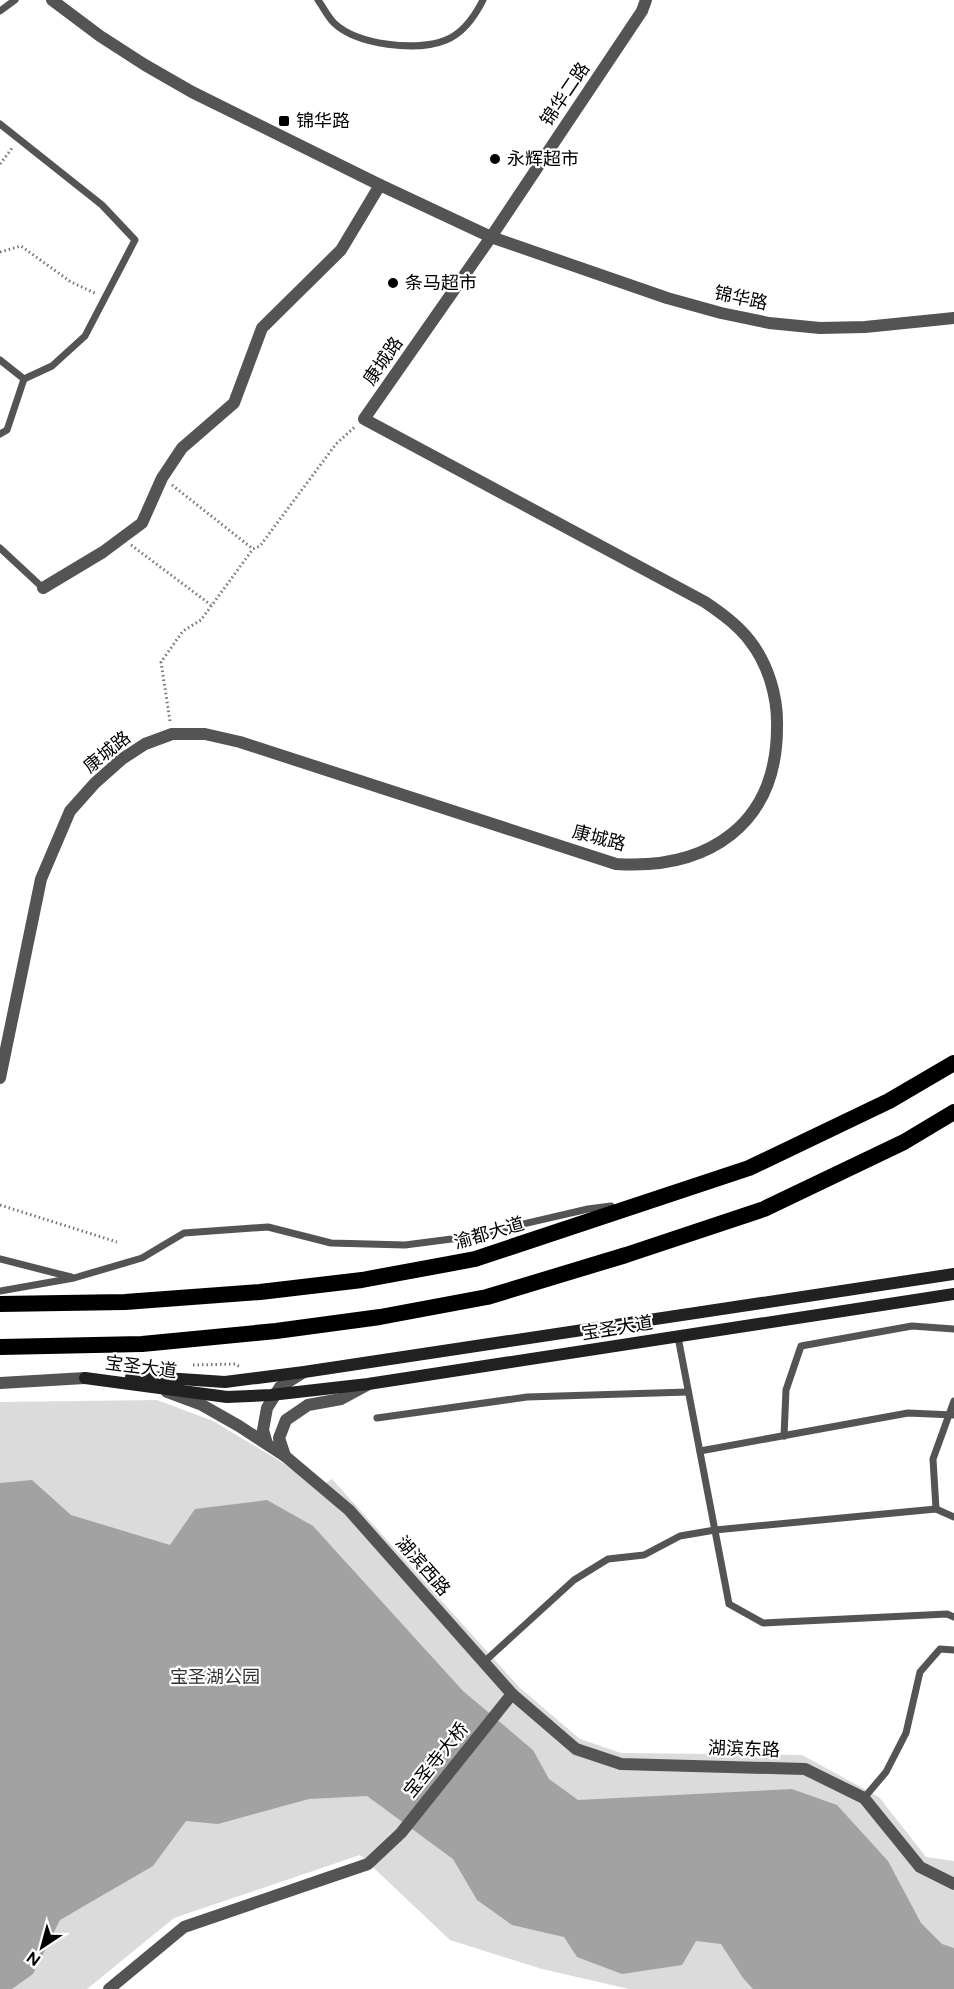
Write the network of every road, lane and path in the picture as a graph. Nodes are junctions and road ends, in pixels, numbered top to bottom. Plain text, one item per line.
1 (15, 0) edge
2 (52, 0) edge
3 (318, 0) edge
4 (483, 0) edge
5 (646, 0) edge
6 (0, 11) edge
7 (0, 124) edge
8 (10, 151) dead end
9 (0, 165) edge
10 (380, 185) junction
11 (491, 237) junction
12 (0, 252) edge
13 (105, 297) junction
14 (954, 318) edge
15 (0, 360) edge
16 (24, 379) junction
17 (364, 419) junction
18 (0, 434) edge
19 (162, 478) junction
20 (121, 538) junction
21 (0, 548) edge
22 (253, 549) junction
23 (44, 588) joint
24 (211, 605) junction
25 (172, 734) junction
26 (954, 1062) edge
27 (0, 1078) edge
28 (954, 1112) edge
29 (650, 1202) junction
30 (0, 1205) edge
31 (117, 1242) dead end
32 (0, 1259) edge
33 (954, 1274) edge
34 (74, 1278) junction
35 (0, 1291) edge
36 (954, 1294) edge
37 (0, 1305) edge
38 (954, 1329) edge
39 (678, 1336) junction
40 (0, 1347) edge
41 (304, 1372) junction
42 (85, 1378) junction
43 (0, 1383) edge
44 (368, 1384) junction
45 (152, 1386) junction
46 (688, 1392) junction
47 (275, 1395) junction
48 (954, 1401) edge
49 (951, 1415) edge
50 (377, 1418) dead end
51 (784, 1436) junction
52 (267, 1444) junction
53 (700, 1451) junction
54 (285, 1456) junction
55 (936, 1509) junction
56 (954, 1517) edge
57 (715, 1530) junction
58 (954, 1617) edge
59 (954, 1650) edge
60 (484, 1662) junction
61 (512, 1694) junction
62 (864, 1798) junction
63 (954, 1884) edge
64 (109, 1989) edge

1 - 6 lane
2 - 10 street, 锦华路
3 - 4 lane
5 - 11 street, 锦华二路
7 - 13 lane
8 - 9 path
10 - 11 street, 锦华路
10 - 19 street
11 - 14 street, 锦华路
11 - 17 street, 康城路
12 - 13 path
13 - 16 lane
15 - 16 lane
16 - 18 lane
17 - 22 path
17 - 25 street, 康城路
19 - 20 street
19 - 22 path
20 - 23 street
20 - 24 path
21 - 23 lane
22 - 24 path
24 - 25 path
25 - 27 street, 康城路
26 - 29 highway, 渝都大道
28 - 40 highway
29 - 34 lane
29 - 37 highway, 渝都大道
30 - 31 path
32 - 34 lane
33 - 41 main road, 宝圣大道
34 - 35 lane
36 - 39 main road, 宝圣大道
38 - 51 lane
39 - 44 main road, 宝圣大道
39 - 46 lane
41 - 42 main road, 宝圣大道
41 - 47 street
42 - 43 street
42 - 45 main road, 宝圣大道
44 - 47 main road, 宝圣大道
44 - 54 street
45 - 47 main road, 宝圣大道
45 - 52 street, 湖滨西路
46 - 50 lane
46 - 53 lane
47 - 52 street
48 - 49 lane
49 - 51 lane
49 - 55 lane
51 - 53 lane
52 - 54 street, 湖滨西路
53 - 57 lane
54 - 60 street, 湖滨西路
55 - 56 lane
55 - 57 lane
57 - 58 lane
57 - 60 lane
59 - 62 lane
60 - 61 street, 湖滨西路
61 - 62 street, 湖滨东路
61 - 64 street, 宝圣寺大桥
62 - 63 street, 湖滨东路

